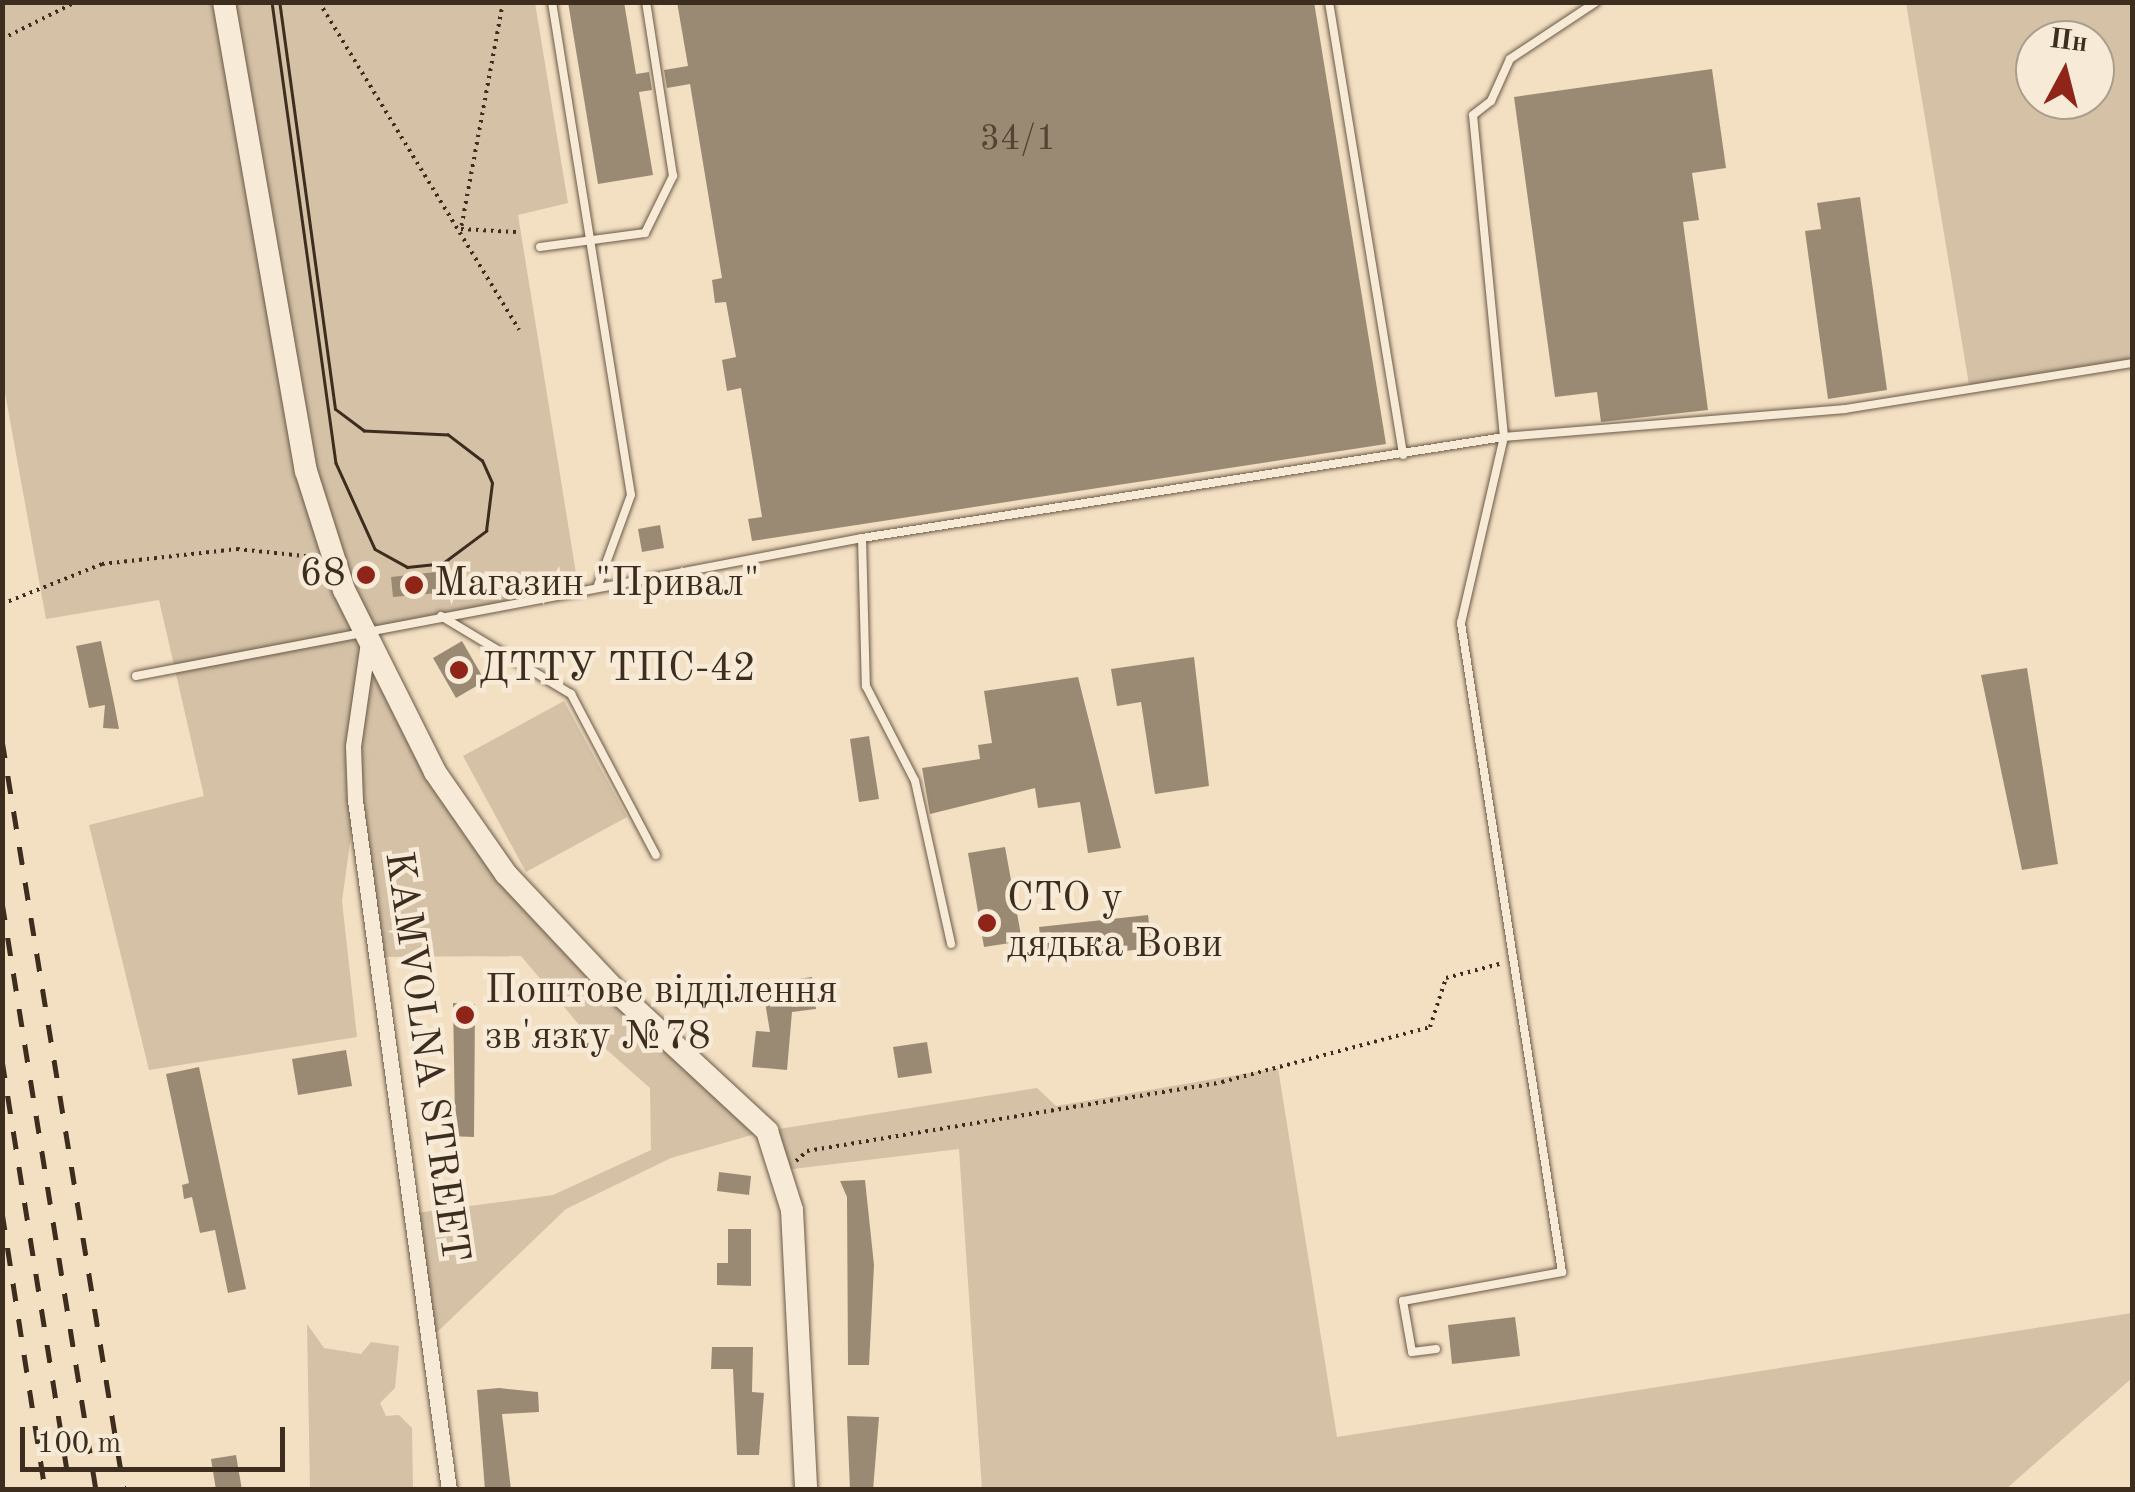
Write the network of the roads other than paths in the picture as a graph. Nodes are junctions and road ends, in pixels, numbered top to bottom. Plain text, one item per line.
1 (224, 2) edge
2 (552, 2) edge
3 (646, 2) edge
4 (1330, 2) edge
5 (1596, 2) edge
6 (590, 240) junction
7 (540, 247) dead end
8 (2132, 363) edge
9 (1504, 437) junction
10 (1403, 454) junction
11 (862, 538) junction
12 (597, 588) junction
13 (441, 616) junction
14 (369, 633) junction
15 (136, 676) dead end
16 (656, 855) dead end
17 (951, 944) dead end
18 (1436, 1350) dead end
19 (449, 1490) edge
20 (806, 1490) edge

1 - 14 main road
2 - 6 lane
3 - 6 lane
4 - 10 lane
5 - 9 lane
6 - 7 lane
6 - 12 lane
8 - 9 lane
9 - 10 lane
9 - 18 lane
10 - 11 lane
11 - 12 lane
11 - 17 lane
12 - 13 lane
13 - 14 lane
13 - 16 lane
14 - 15 lane
14 - 19 street, KAMVOLNA STREET
14 - 20 main road

